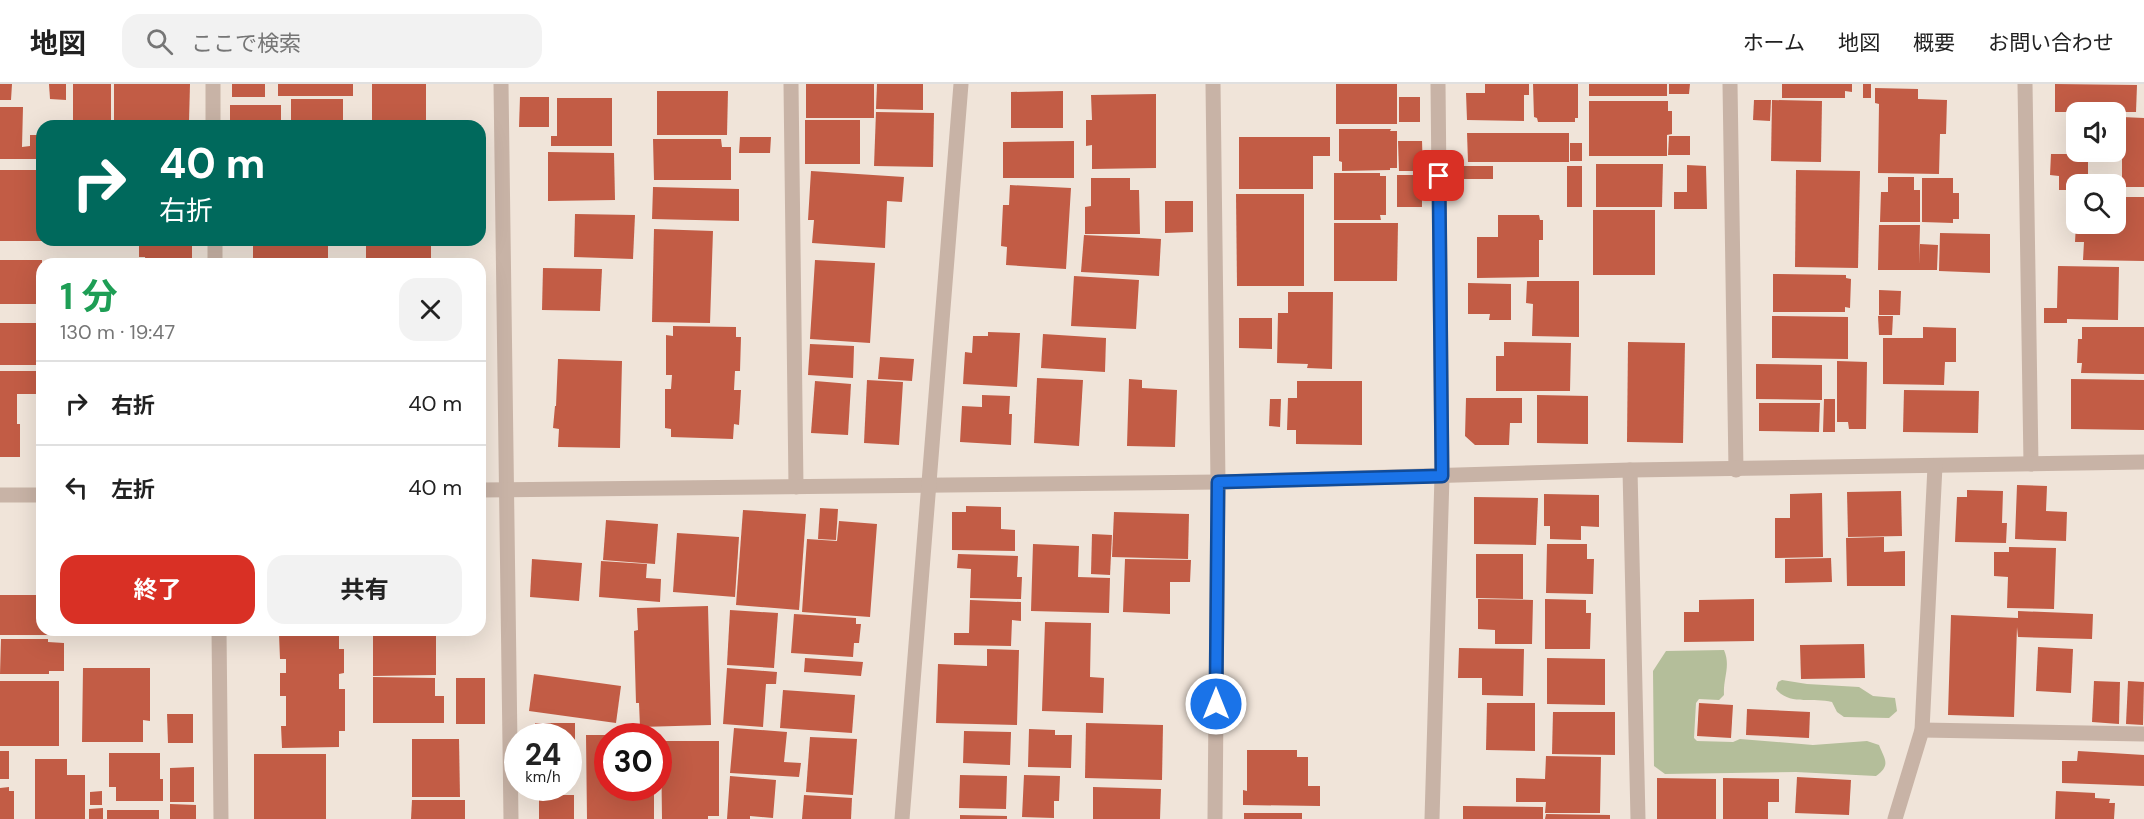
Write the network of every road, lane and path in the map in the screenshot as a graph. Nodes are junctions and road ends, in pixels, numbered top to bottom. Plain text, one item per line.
1 (213, 84) edge
2 (501, 84) edge
3 (791, 84) edge
4 (962, 84) edge
5 (1213, 84) edge
6 (1438, 84) edge
7 (1730, 84) edge
8 (2025, 84) edge
9 (213, 120) edge
10 (2144, 462) edge
11 (2031, 464) junction
12 (1935, 466) junction
13 (1630, 470) junction
14 (1736, 470) junction
15 (1442, 476) junction
16 (1218, 482) junction
17 (928, 486) junction
18 (796, 487) junction
19 (486, 490) edge
20 (507, 490) junction
21 (0, 495) edge
22 (36, 495) edge
23 (219, 636) edge
24 (1922, 730) junction
25 (2144, 734) edge
26 (221, 819) edge
27 (512, 819) edge
28 (902, 819) edge
29 (1215, 819) edge
30 (1432, 819) edge
31 (1638, 819) edge
32 (1895, 819) edge

1 - 9 street
2 - 20 street
3 - 18 street
4 - 17 street
5 - 16 street
6 - 15 street
7 - 14 street
8 - 11 street
10 - 11 street
11 - 12 street
12 - 14 street
12 - 24 street
13 - 14 street
13 - 15 street
13 - 31 street
15 - 16 street
15 - 30 street
16 - 17 street
16 - 29 street
17 - 18 street
17 - 28 street
18 - 20 street
19 - 20 street
20 - 27 street
21 - 22 street
23 - 26 street
24 - 25 street
24 - 32 street

